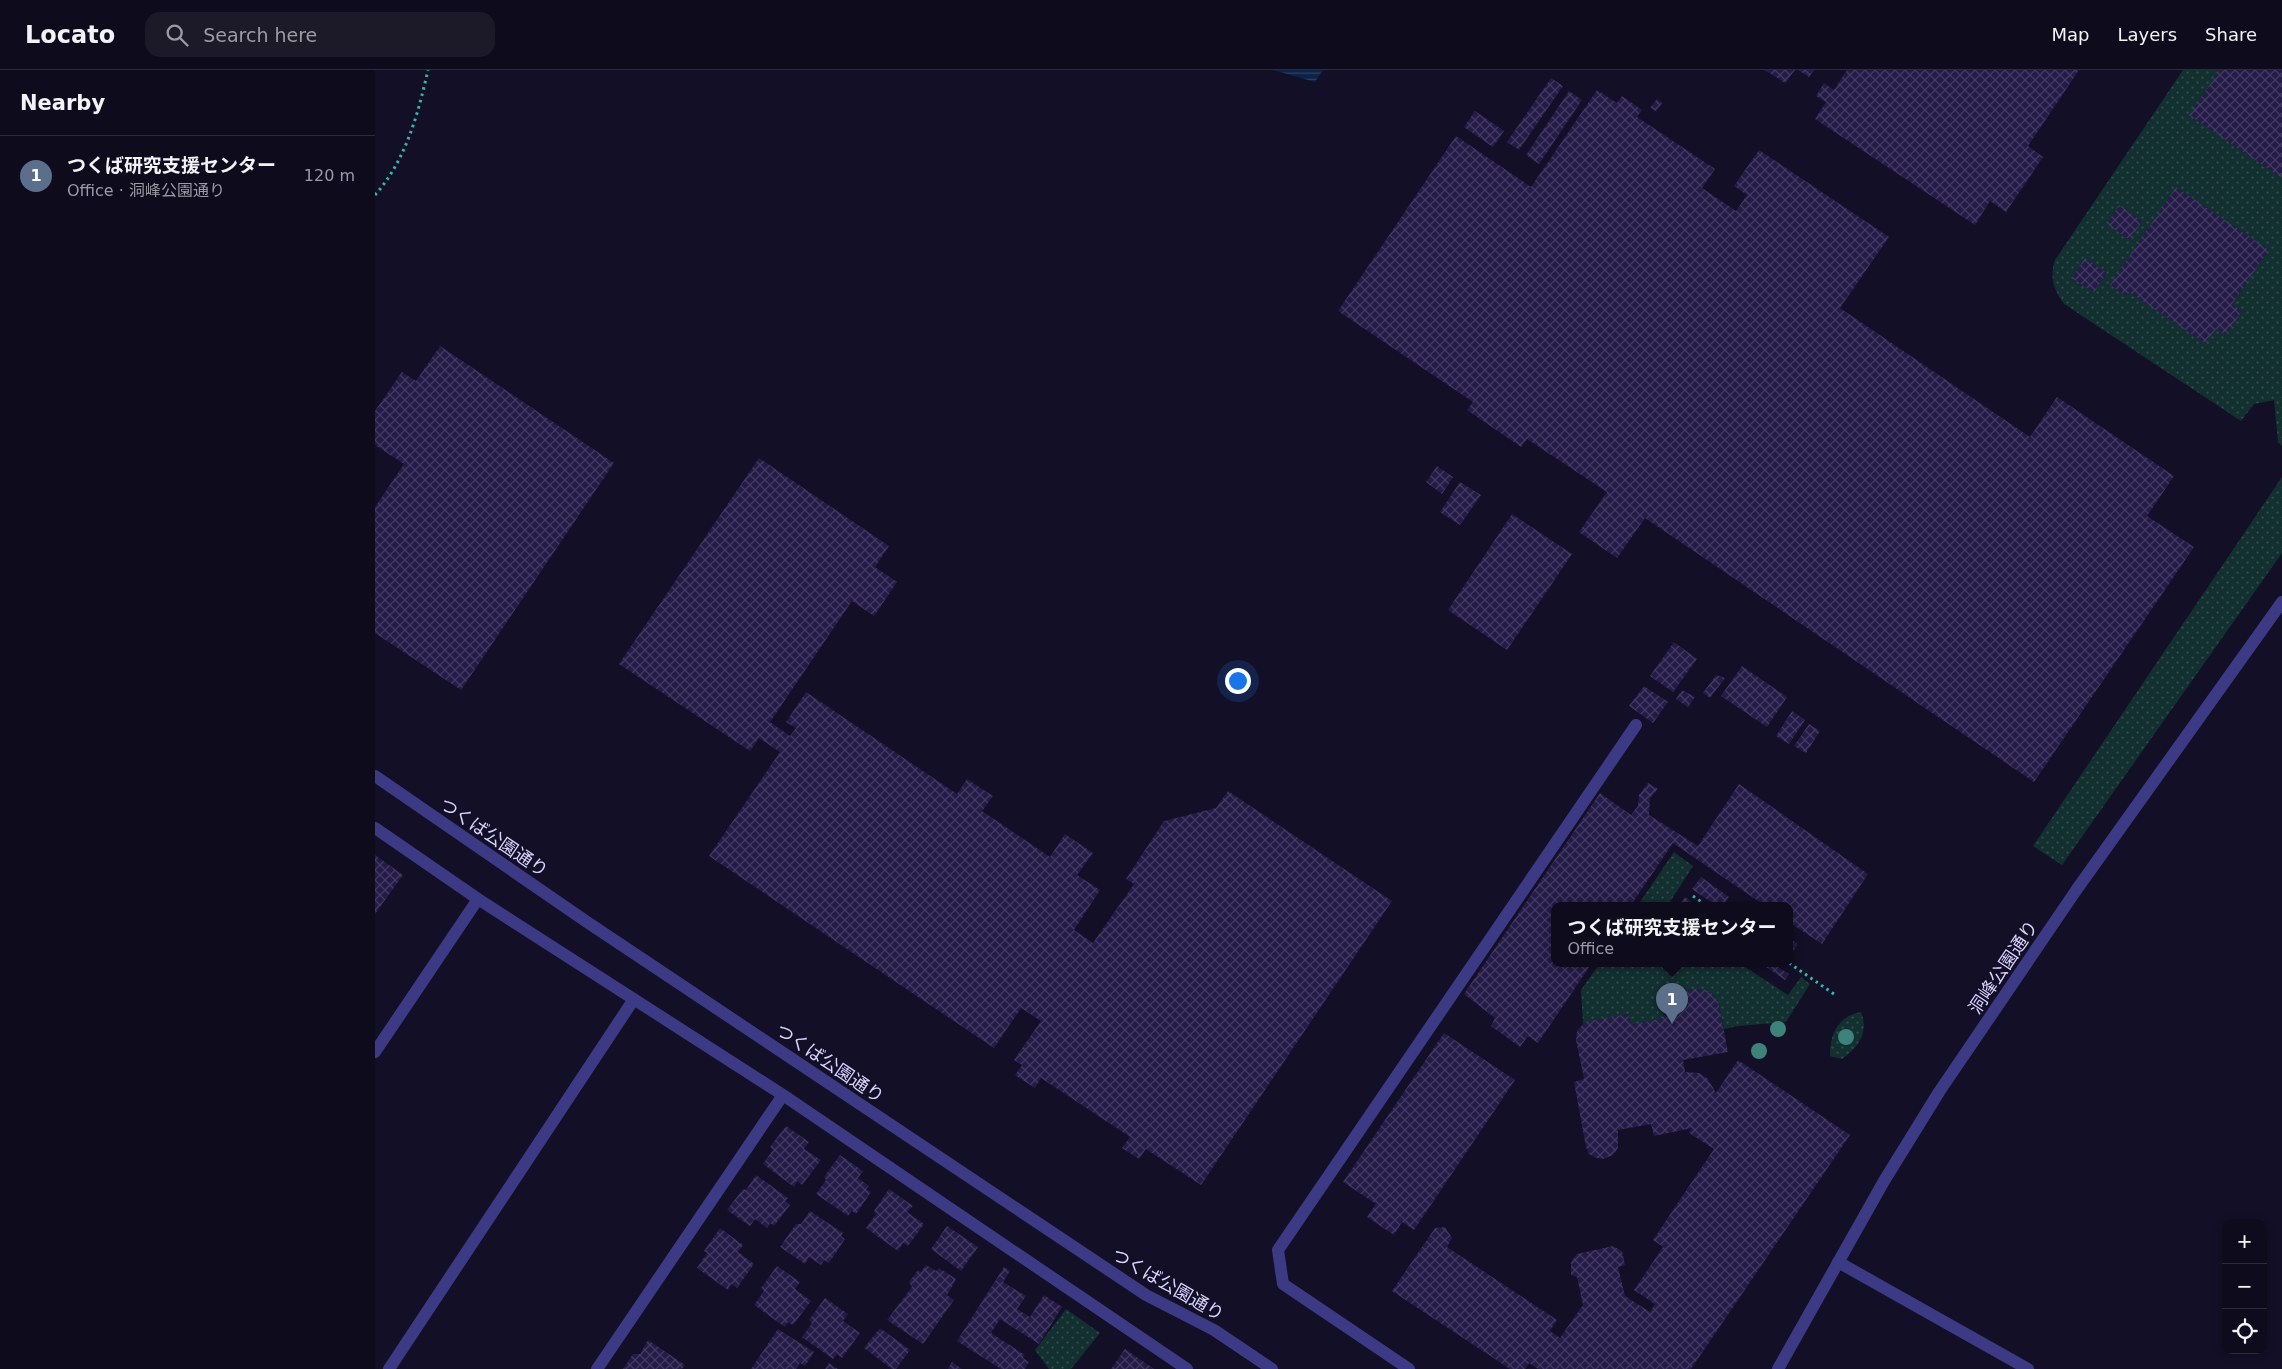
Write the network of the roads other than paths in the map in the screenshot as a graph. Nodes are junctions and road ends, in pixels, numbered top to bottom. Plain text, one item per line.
1 (2282, 602) edge
2 (1636, 725) dead end
3 (375, 776) edge
4 (375, 828) edge
5 (477, 899) junction
6 (634, 999) junction
7 (375, 1052) edge
8 (783, 1095) junction
9 (1838, 1262) junction
10 (389, 1369) edge
11 (597, 1369) edge
12 (1187, 1369) edge
13 (1272, 1369) edge
14 (1409, 1369) edge
15 (1778, 1369) edge
16 (2029, 1369) edge

1 - 9 street, 洞峰公園通り
2 - 14 street
3 - 13 street, つくば公園通り
4 - 5 street
5 - 6 street
5 - 7 street
6 - 8 street
6 - 10 street
8 - 11 street
8 - 12 street
9 - 15 street, 洞峰公園通り
9 - 16 street

